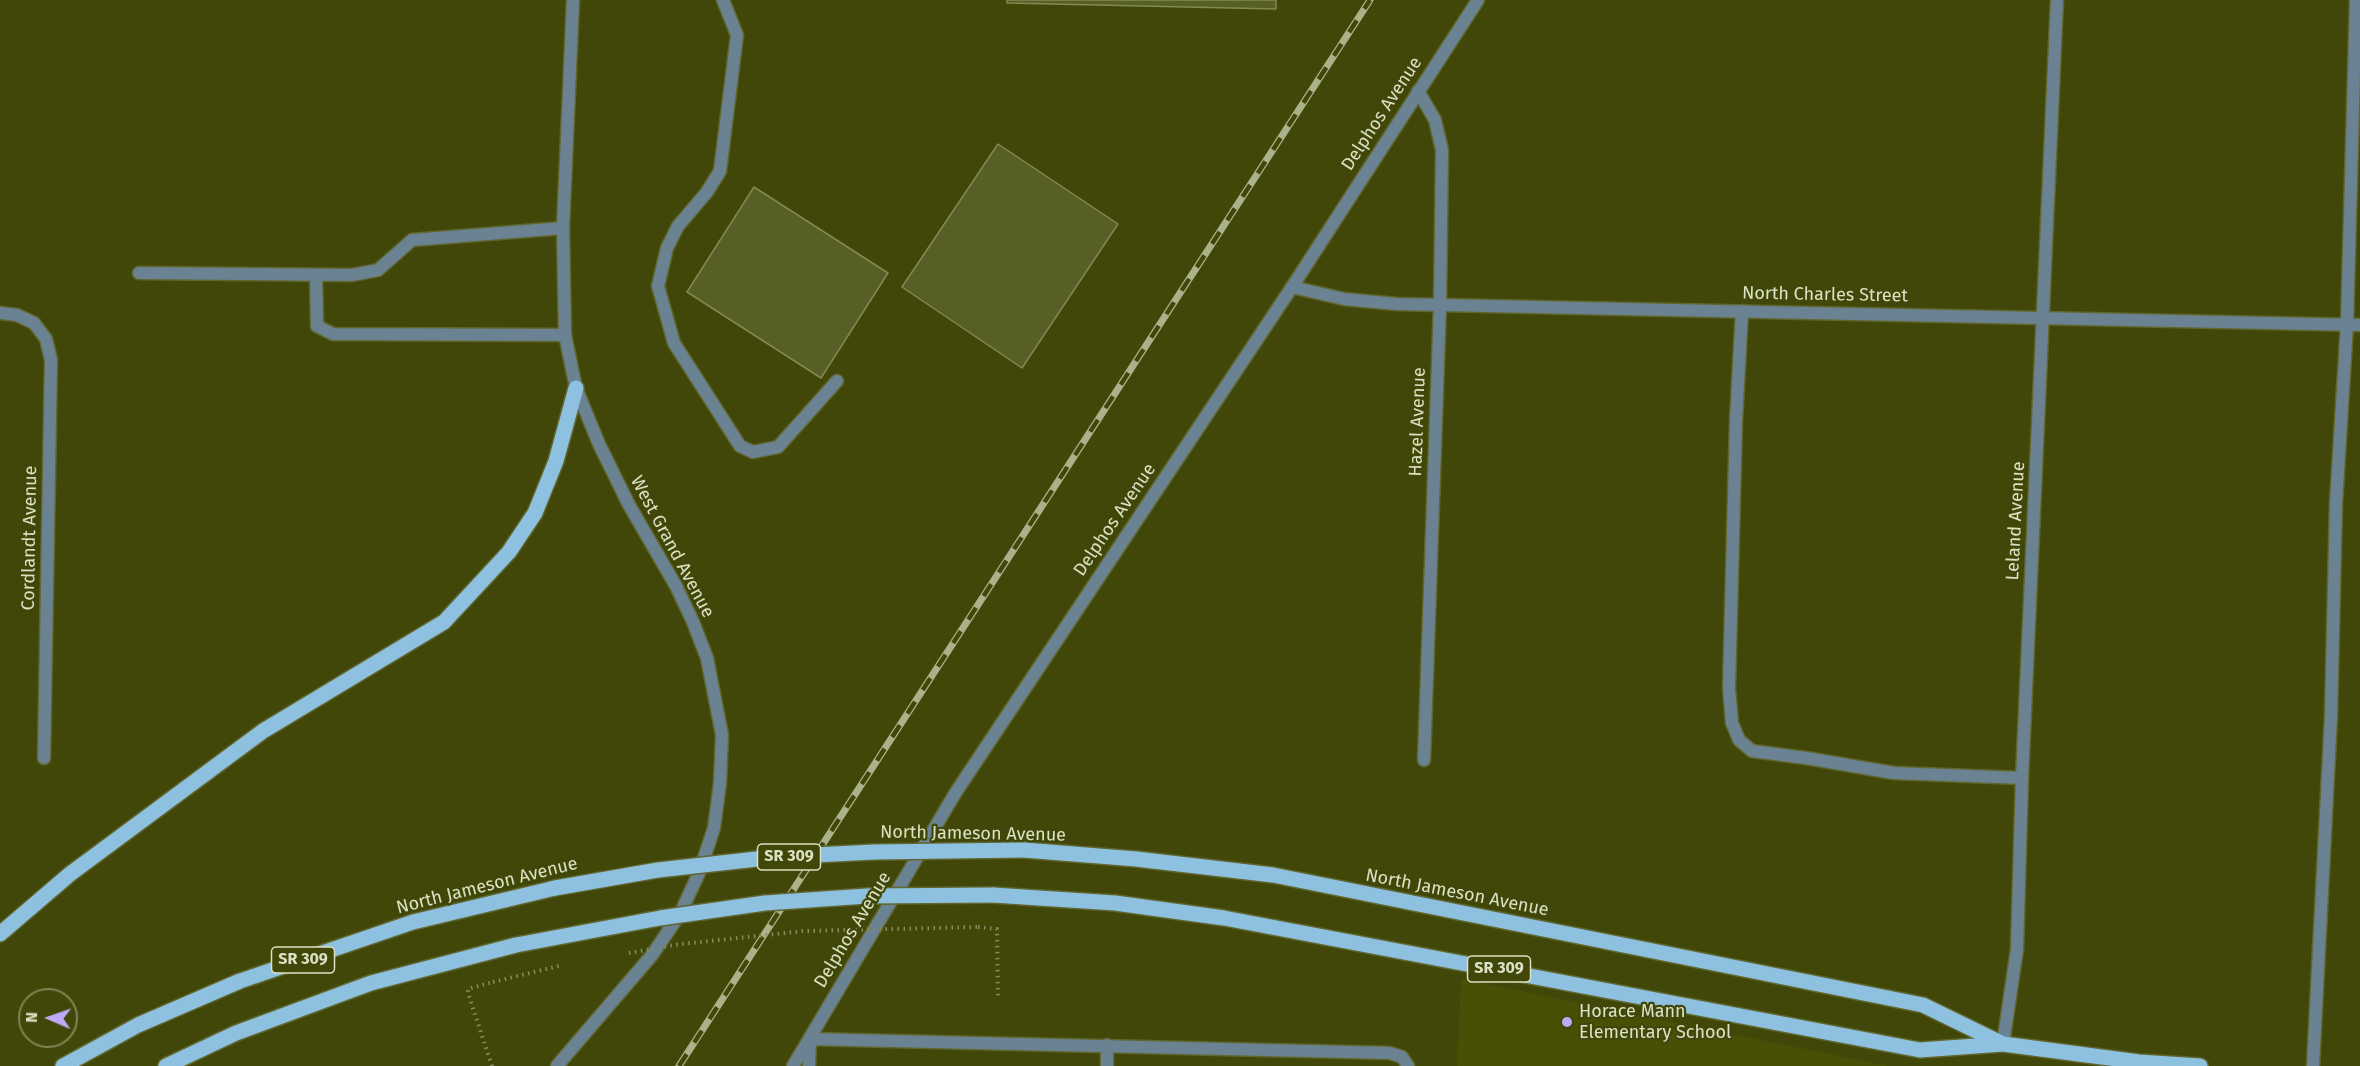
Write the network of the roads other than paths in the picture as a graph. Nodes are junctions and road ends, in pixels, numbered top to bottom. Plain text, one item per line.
1 (573, 0) edge
2 (723, 0) edge
3 (1478, 0) edge
4 (2057, 0) edge
5 (2356, 0) edge
6 (1418, 91) junction
7 (563, 228) junction
8 (139, 273) dead end
9 (316, 274) junction
10 (1292, 287) junction
11 (1440, 304) junction
12 (1742, 311) junction
13 (0, 313) edge
14 (2044, 317) junction
15 (2347, 324) junction
16 (2360, 325) edge
17 (565, 335) junction
18 (837, 381) dead end
19 (576, 388) junction
20 (44, 758) dead end
21 (1424, 760) dead end
22 (2022, 778) junction
23 (0, 934) edge
24 (810, 1038) junction
25 (2003, 1044) junction
26 (1107, 1045) junction
27 (1405, 1061) edge
28 (63, 1066) edge
29 (166, 1066) edge
30 (557, 1066) edge
31 (793, 1066) edge
32 (809, 1066) edge
33 (1107, 1066) edge
34 (2200, 1066) edge
35 (2313, 1066) edge

1 - 7 street, West Grand Avenue
2 - 18 street
3 - 6 street, Delphos Avenue
4 - 14 street, Leland Avenue
5 - 15 street
6 - 10 street, Delphos Avenue
6 - 11 street, Hazel Avenue
7 - 9 street
7 - 17 street, West Grand Avenue
8 - 9 street
9 - 17 street
10 - 11 street, North Charles Street
10 - 24 street, Delphos Avenue
11 - 12 street, North Charles Street
11 - 21 street, Hazel Avenue
12 - 14 street, North Charles Street
12 - 22 street
13 - 20 street, Cordlandt Avenue
14 - 15 street, North Charles Street
14 - 22 street, Leland Avenue
15 - 16 street, North Charles Street
15 - 35 street
17 - 19 street, West Grand Avenue
19 - 23 main road
19 - 30 street, West Grand Avenue
22 - 25 street, Leland Avenue
24 - 26 street
24 - 31 street, Delphos Avenue
24 - 32 street
25 - 28 main road, North Jameson Avenue / SR 309, bridge
25 - 29 main road, North Jameson Avenue / SR 309, bridge
25 - 34 main road, North Jameson Avenue / SR 309
26 - 27 street
26 - 33 street

